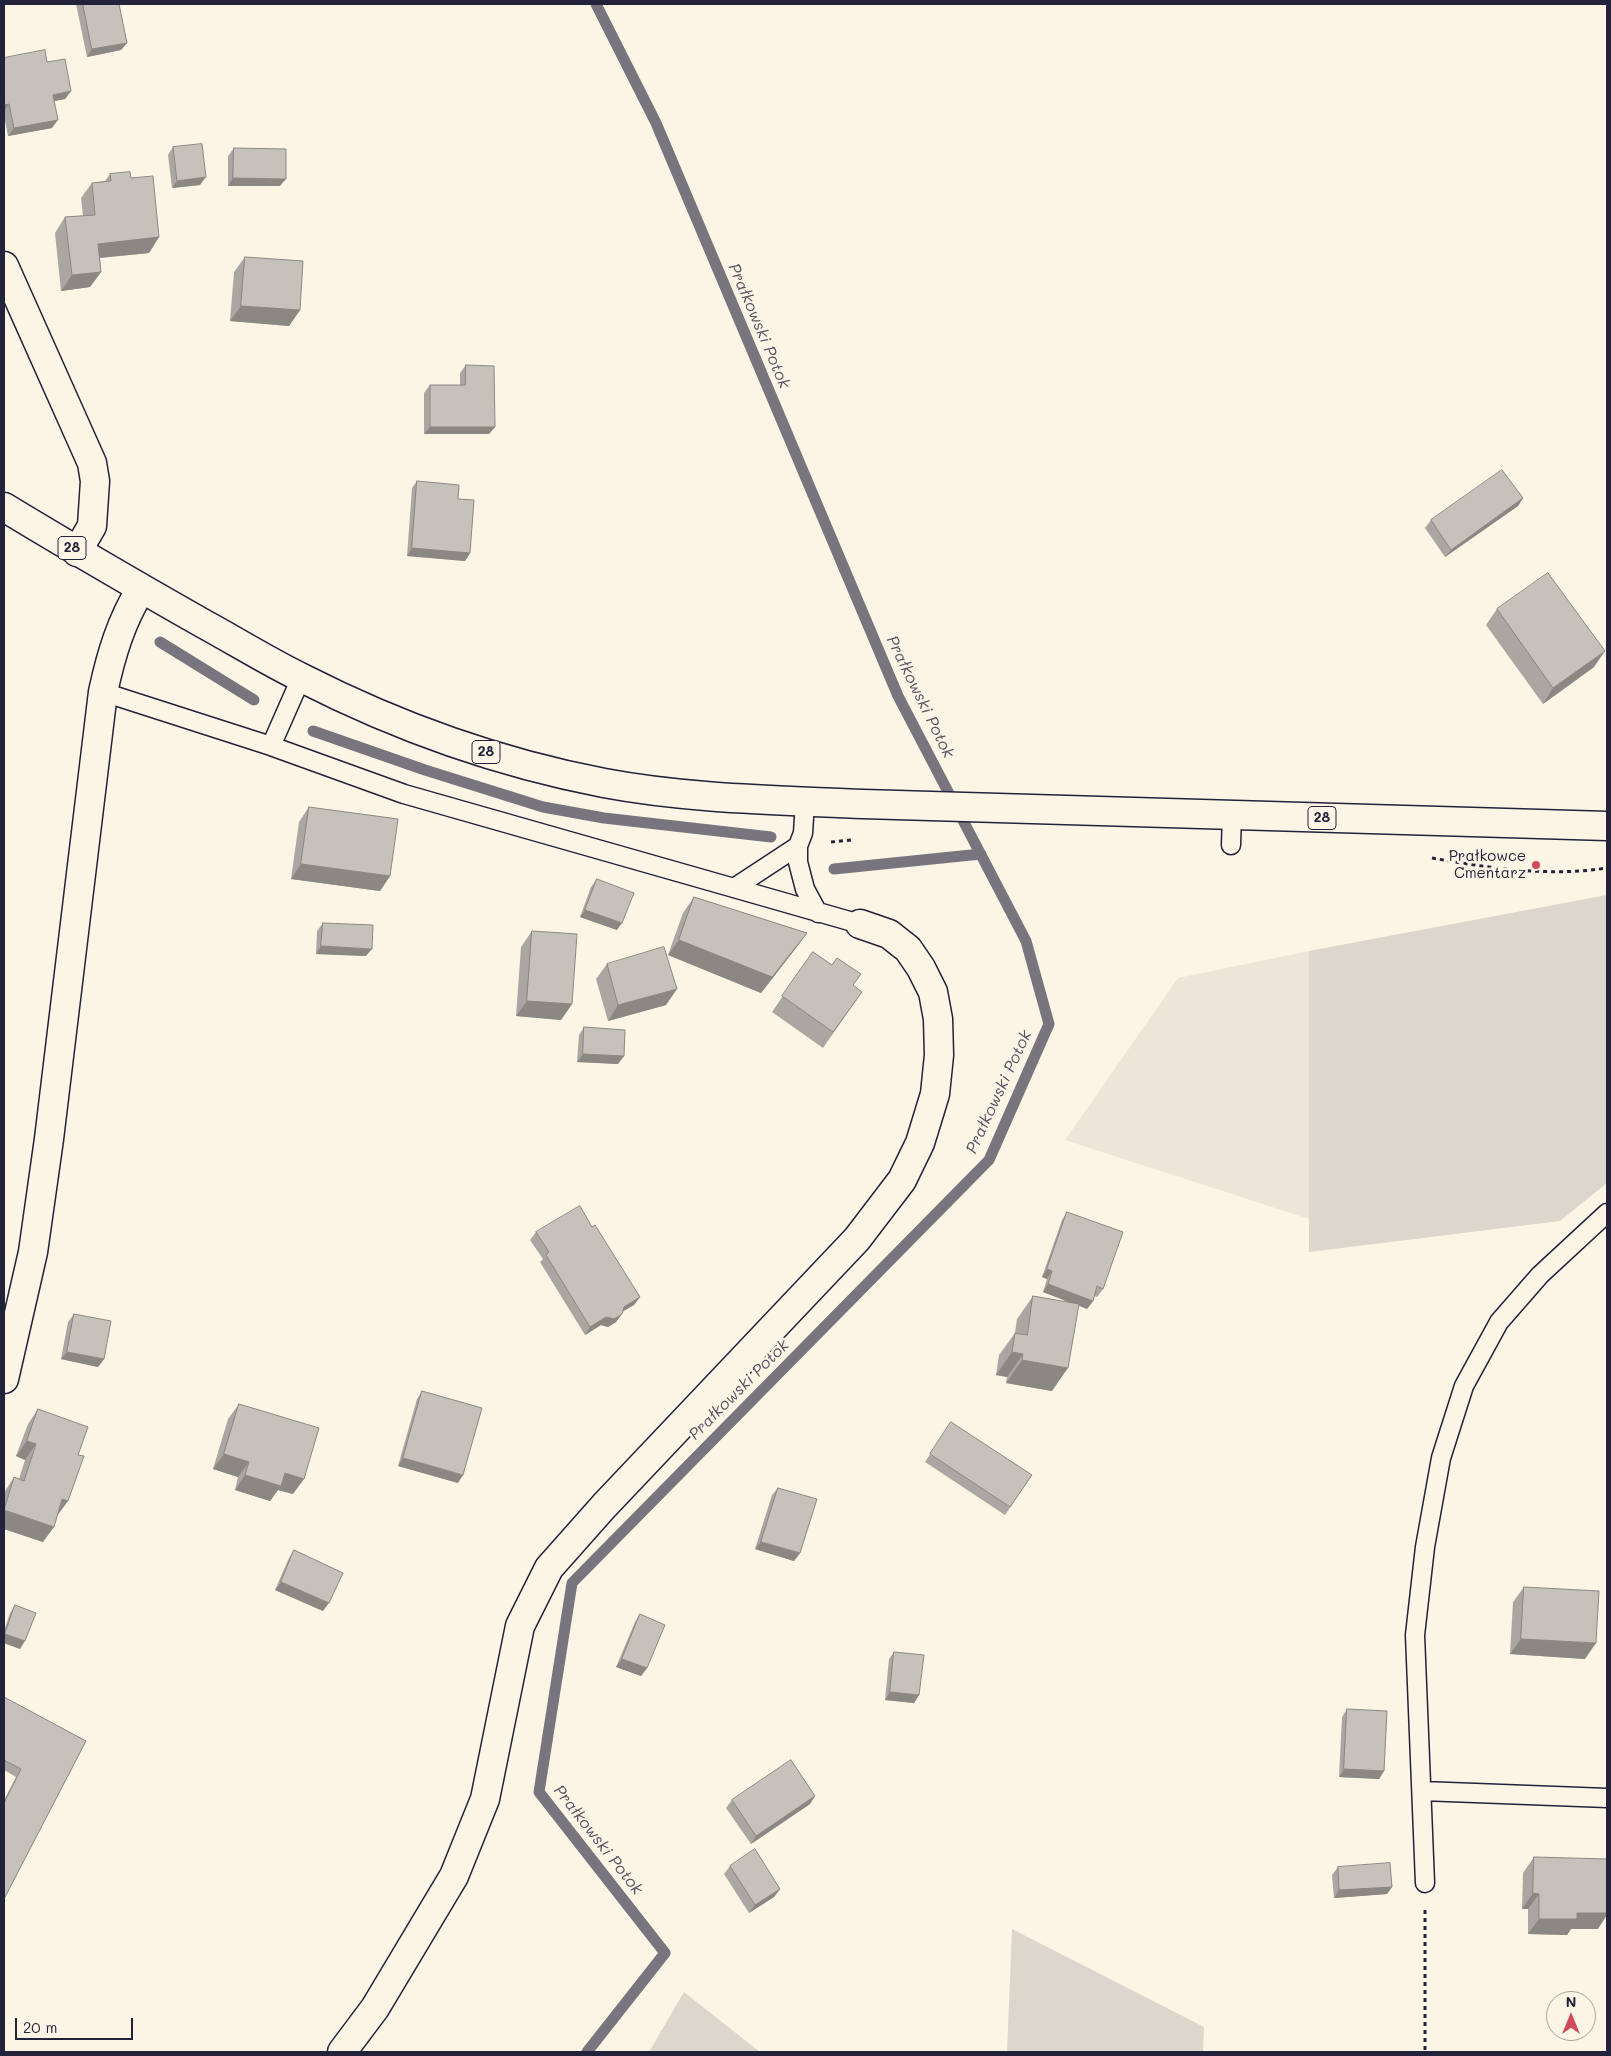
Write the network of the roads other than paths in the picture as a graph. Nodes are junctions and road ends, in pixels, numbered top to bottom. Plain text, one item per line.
1 (4, 266) edge
2 (4, 507) edge
3 (77, 552) junction
4 (141, 589) junction
5 (301, 678) junction
6 (104, 692) junction
7 (271, 746) junction
8 (805, 802) junction
9 (1232, 815) junction
10 (1607, 826) edge
11 (1231, 844) dead end
12 (798, 846) junction
13 (734, 888) junction
14 (818, 913) junction
15 (860, 924) joint
16 (1607, 1213) edge
17 (4, 1379) edge
18 (1422, 1791) junction
19 (1607, 1798) edge
20 (1425, 1883) road end
21 (342, 2052) edge

1 - 3 street
2 - 3 street, 28
3 - 4 street, 28
4 - 5 street, 28
4 - 6 street
5 - 7 lane
5 - 8 street, 28
6 - 7 lane
6 - 17 street
7 - 13 lane
8 - 9 street, 28
8 - 12 lane
9 - 10 street, 28
9 - 11 lane
12 - 13 lane
12 - 14 lane
13 - 14 lane
14 - 15 lane
15 - 21 street
16 - 18 lane
18 - 19 lane
18 - 20 lane

